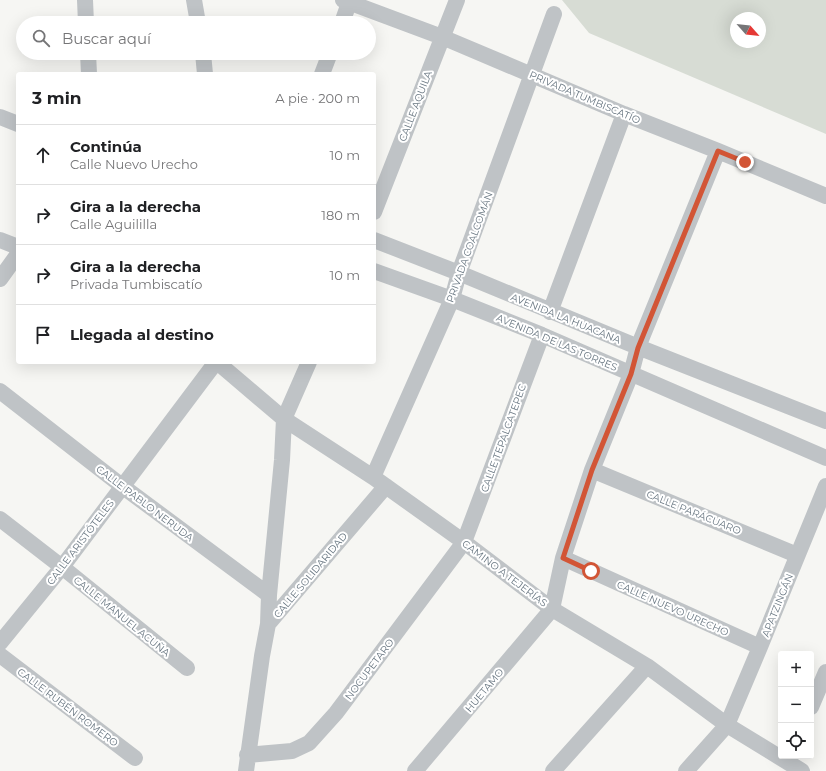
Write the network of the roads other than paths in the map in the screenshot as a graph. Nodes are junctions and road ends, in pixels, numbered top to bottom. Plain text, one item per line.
1 (85, 0) edge
2 (194, 0) edge
3 (457, 0) edge
4 (348, 1) edge
5 (554, 14) dead end
6 (86, 16) edge
7 (197, 16) edge
8 (344, 16) edge
9 (442, 37) junction
10 (89, 60) edge
11 (204, 60) edge
12 (327, 60) edge
13 (92, 72) edge
14 (205, 72) edge
15 (323, 72) edge
16 (532, 75) junction
17 (624, 114) junction
18 (0, 117) edge
19 (16, 123) edge
20 (718, 151) junction
21 (826, 196) edge
22 (376, 207) edge
23 (0, 240) edge
24 (376, 241) edge
25 (16, 245) edge
26 (16, 257) edge
27 (376, 271) edge
28 (459, 273) junction
29 (0, 279) edge
30 (452, 299) junction
31 (550, 312) junction
32 (542, 335) junction
33 (638, 348) junction
34 (214, 364) edge
35 (218, 364) edge
36 (308, 364) edge
37 (631, 374) junction
38 (0, 391) edge
39 (284, 419) junction
40 (826, 421) edge
41 (826, 458) edge
42 (592, 470) junction
43 (380, 481) junction
44 (122, 486) junction
45 (826, 486) edge
46 (0, 519) edge
47 (464, 542) junction
48 (797, 555) junction
49 (563, 558) junction
50 (62, 567) junction
51 (269, 595) junction
52 (552, 608) junction
53 (268, 624) junction
54 (0, 643) edge
55 (760, 647) junction
56 (0, 655) edge
57 (647, 666) junction
58 (187, 668) dead end
59 (826, 672) edge
60 (817, 703) edge
61 (727, 725) junction
62 (778, 753) edge
63 (247, 754) junction
64 (135, 758) dead end
65 (788, 759) edge
66 (246, 771) edge
67 (415, 771) edge
68 (553, 771) edge
69 (686, 771) edge
70 (802, 771) edge

1 - 6 street
2 - 7 street
3 - 9 street, CALLE AQUILA
4 - 8 street
4 - 9 street, PRIVADA TUMBISCATÍO
5 - 16 street, PRIVADA COALCOMÁN
9 - 16 street, PRIVADA TUMBISCATÍO
9 - 22 street, CALLE AQUILA
10 - 13 street
11 - 14 street
12 - 15 street
16 - 17 street, PRIVADA TUMBISCATÍO
16 - 28 street, PRIVADA COALCOMÁN
17 - 20 street, PRIVADA TUMBISCATÍO
17 - 31 street
18 - 19 street
20 - 21 street, PRIVADA TUMBISCATÍO
20 - 33 street
23 - 25 street
24 - 28 street, AVENIDA LA HUACANA
26 - 29 street
27 - 30 street, AVENIDA DE LAS TORRES
28 - 30 street, PRIVADA COALCOMÁN
28 - 31 street, AVENIDA LA HUACANA
30 - 32 street, AVENIDA DE LAS TORRES
30 - 43 street, PRIVADA COALCOMÁN
31 - 33 street, AVENIDA LA HUACANA
32 - 37 street, AVENIDA DE LAS TORRES
32 - 47 street, CALLE TEPALCATEPEC
33 - 37 street
33 - 40 street, AVENIDA LA HUACANA
34 - 44 street, CALLE ARISTÓTELES
35 - 39 street, CAMINO A TEJERÍAS
36 - 39 street
37 - 41 street, AVENIDA DE LAS TORRES
37 - 42 street
38 - 44 street, CALLE PABLO NERUDA
39 - 43 street, CAMINO A TEJERÍAS
39 - 51 street, CALLE SOLIDARIDAD
42 - 48 street, CALLE PARÁCUARO
42 - 49 street
43 - 47 street, CAMINO A TEJERÍAS
43 - 53 street, CALLE SOLIDARIDAD
44 - 50 street, CALLE ARISTÓTELES
44 - 51 street, CALLE PABLO NERUDA
45 - 48 street, APATZINGÁN
46 - 50 street, CALLE MANUEL ACUÑA
47 - 52 street, CAMINO A TEJERÍAS
47 - 63 street, NOCUPETARO
48 - 55 street, APATZINGÁN
49 - 52 street
49 - 55 street, CALLE NUEVO URECHO
50 - 54 street, CALLE ARISTÓTELES
50 - 58 street, CALLE MANUEL ACUÑA
51 - 53 street
52 - 57 street, CAMINO A TEJERÍAS
52 - 67 street, HUETAMO
53 - 63 street, CALLE SOLIDARIDAD
55 - 61 street, APATZINGÁN
56 - 64 street, CALLE RUBÉN ROMERO
57 - 61 street, CAMINO A TEJERÍAS
57 - 68 street
59 - 60 street
61 - 62 street, CAMINO A TEJERÍAS
61 - 69 street, APATZINGÁN
63 - 66 street, CALLE SOLIDARIDAD
65 - 70 street, CAMINO A TEJERÍAS

